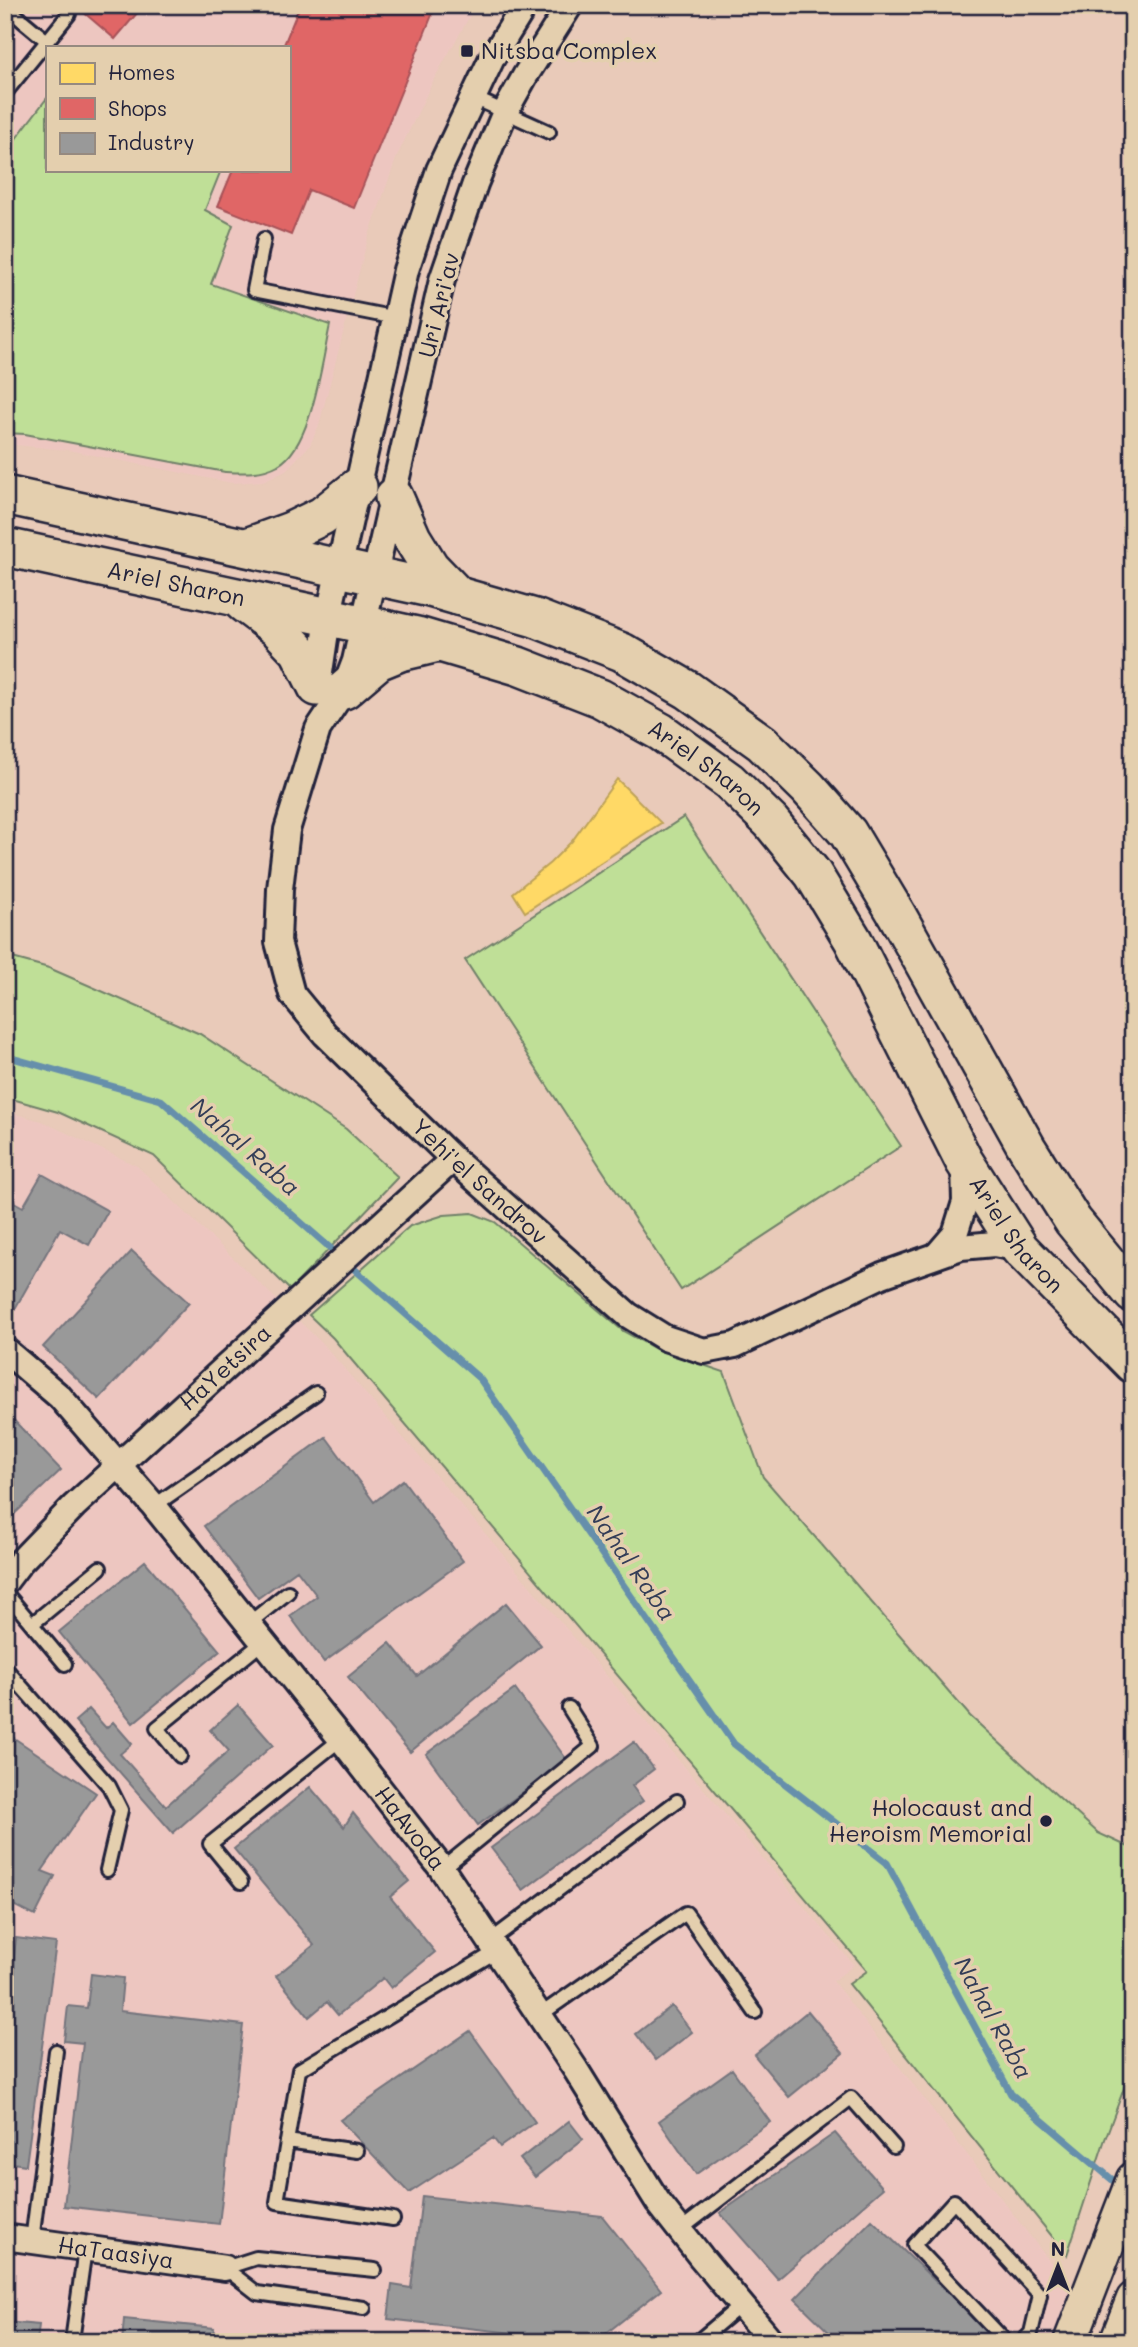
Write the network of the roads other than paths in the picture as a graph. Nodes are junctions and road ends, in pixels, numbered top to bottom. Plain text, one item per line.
1 (525, 5) edge
2 (570, 5) edge
3 (5, 6) edge
4 (69, 14) dead end
5 (47, 41) junction
6 (5, 93) edge
7 (472, 97) junction
8 (505, 112) junction
9 (549, 132) dead end
10 (264, 239) dead end
11 (396, 318) junction
12 (358, 487) junction
13 (5, 495) edge
14 (394, 498) junction
15 (5, 547) edge
16 (247, 548) junction
17 (340, 568) junction
18 (377, 576) junction
19 (233, 596) junction
20 (458, 596) junction
21 (328, 618) junction
22 (365, 626) junction
23 (439, 643) junction
24 (330, 689) junction
25 (453, 1159) junction
26 (964, 1161) junction
27 (1020, 1249) junction
28 (936, 1255) junction
29 (1133, 1294) edge
30 (5, 1350) edge
31 (1133, 1364) edge
32 (316, 1393) dead end
33 (118, 1465) junction
34 (154, 1506) junction
35 (100, 1568) dead end
36 (5, 1582) edge
37 (288, 1591) dead end
38 (5, 1592) edge
39 (32, 1624) junction
40 (256, 1633) junction
41 (65, 1664) dead end
42 (5, 1668) edge
43 (569, 1708) dead end
44 (341, 1739) junction
45 (180, 1756) dead end
46 (677, 1801) dead end
47 (442, 1869) junction
48 (107, 1870) dead end
49 (241, 1882) dead end
50 (493, 1946) junction
51 (755, 2012) dead end
52 (540, 2015) junction
53 (56, 2051) dead end
54 (287, 2141) junction
55 (894, 2147) dead end
56 (358, 2151) dead end
57 (1133, 2179) edge
58 (393, 2219) dead end
59 (680, 2230) junction
60 (5, 2237) edge
61 (32, 2241) junction
62 (85, 2249) junction
63 (225, 2268) junction
64 (375, 2270) dead end
65 (1133, 2299) edge
66 (741, 2305) junction
67 (364, 2308) dead end
68 (72, 2341) edge
69 (697, 2342) edge
70 (772, 2342) edge
71 (1006, 2342) edge
72 (1022, 2342) edge
73 (1070, 2342) edge
74 (1116, 2342) edge

1 - 7 street, Uri Ari'av
2 - 8 street, Uri Ari'av
3 - 5 lane
4 - 5 lane
5 - 6 lane
7 - 8 lane
7 - 11 street, Uri Ari'av
8 - 9 lane
8 - 14 street, Uri Ari'av
10 - 11 lane
11 - 12 street, Uri Ari'av
12 - 16 main road
12 - 17 street, Uri Ari'av
13 - 16 main road
14 - 18 street, Uri Ari'av
14 - 20 main road
15 - 19 main road, Ariel Sharon
16 - 17 main road
17 - 18 main road
17 - 21 street, Yehi'el Sandrov
18 - 20 main road
18 - 22 street, Uri Ari'av
19 - 21 main road, Ariel Sharon
19 - 24 main road
20 - 29 main road
21 - 22 main road, Ariel Sharon
21 - 24 street, Yehi'el Sandrov
22 - 23 main road, Ariel Sharon
22 - 24 street, Yehi'el Sandrov
23 - 24 main road
23 - 26 main road, Ariel Sharon
24 - 25 street, Yehi'el Sandrov
25 - 28 street, Yehi'el Sandrov
25 - 33 street, HaYetsira
26 - 27 main road, Ariel Sharon
26 - 28 street
27 - 28 street, Yehi'el Sandrov
27 - 31 main road, Ariel Sharon
30 - 33 street, HaAvoda
32 - 34 lane
33 - 34 street, HaAvoda
33 - 36 street, HaYetsira
34 - 40 street, HaAvoda
35 - 39 lane
37 - 40 lane
38 - 39 lane
39 - 41 lane
40 - 44 street, HaAvoda
40 - 45 lane
42 - 48 lane
43 - 47 lane
44 - 47 street, HaAvoda
44 - 49 lane
46 - 50 lane
47 - 50 street, HaAvoda
50 - 52 street, HaAvoda
50 - 54 lane
51 - 52 lane
52 - 59 street, HaAvoda
53 - 61 lane
54 - 56 lane
54 - 58 lane
55 - 59 lane
57 - 73 street
59 - 66 street, HaAvoda
60 - 61 street, HaTaasiya
61 - 62 street, HaTaasiya
62 - 63 street, HaTaasiya
62 - 68 lane
63 - 64 lane
63 - 67 lane
65 - 74 street
66 - 69 lane
66 - 70 street, HaAvoda
71 - 72 lane

